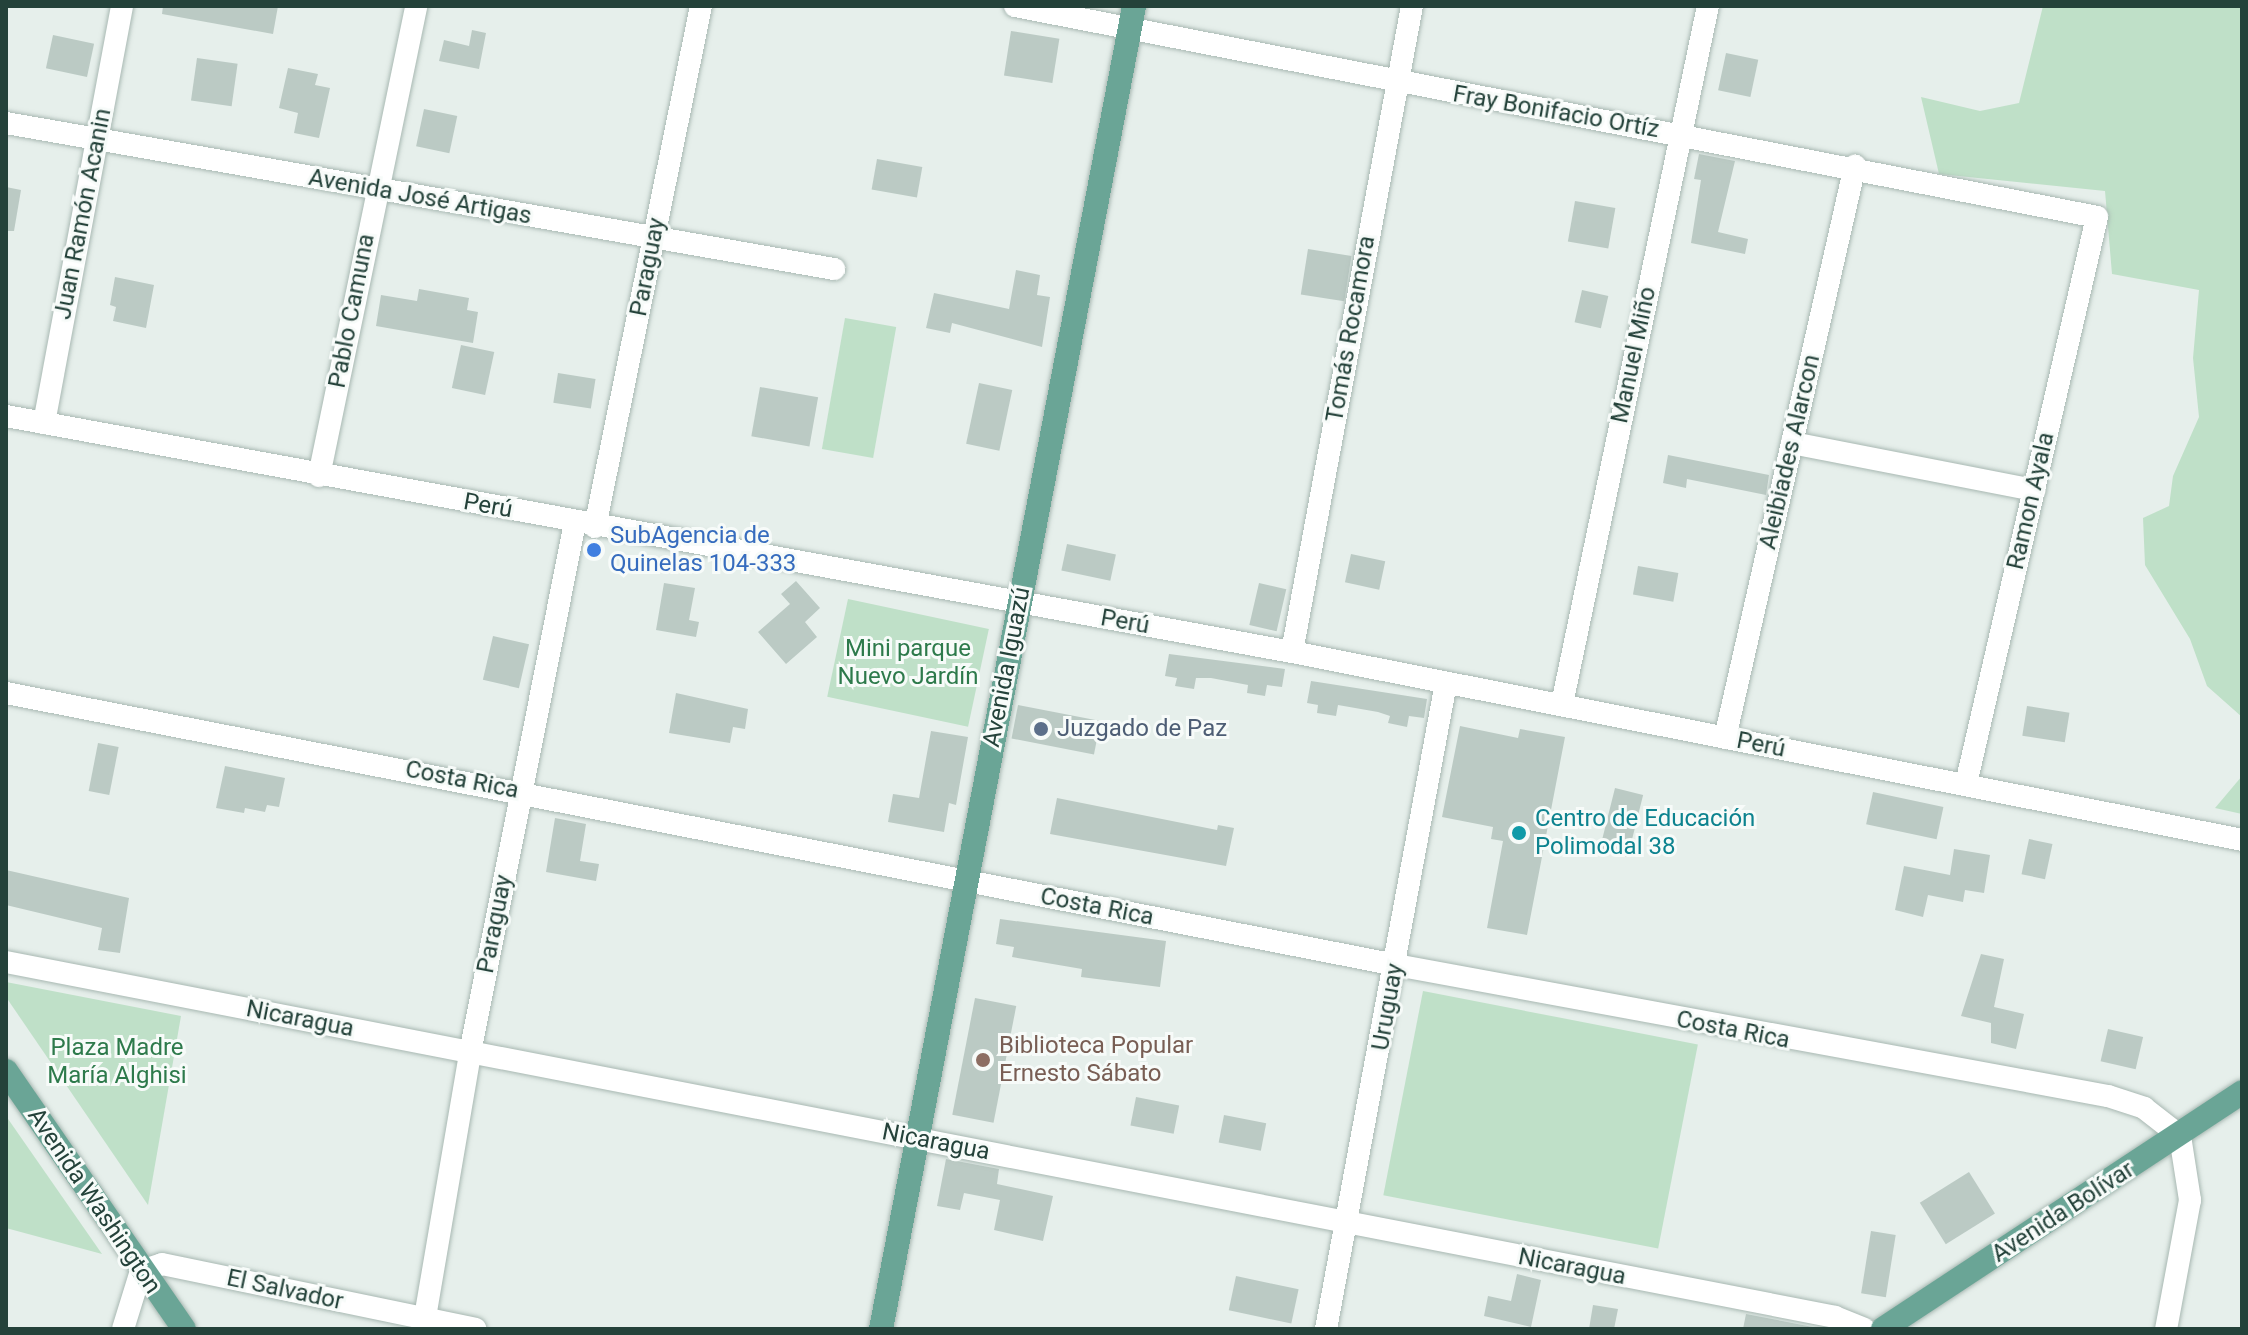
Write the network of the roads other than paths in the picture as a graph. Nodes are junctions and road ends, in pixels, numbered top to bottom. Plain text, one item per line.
1 (122, 6) edge
2 (416, 6) edge
3 (701, 6) edge
4 (1015, 6) edge
5 (1412, 6) edge
6 (1708, 6) edge
7 (1132, 17) edge
8 (1396, 83) junction
9 (6, 123) edge
10 (1680, 134) junction
11 (97, 141) junction
12 (1855, 166) junction
13 (376, 190) junction
14 (2097, 217) joint
15 (653, 238) junction
16 (834, 269) dead end
17 (6, 416) edge
18 (44, 423) junction
19 (1792, 443) junction
20 (319, 476) junction
21 (2034, 490) junction
22 (585, 524) junction
23 (1020, 604) junction
24 (1292, 652) junction
25 (1446, 683) junction
26 (6, 693) edge
27 (1562, 704) junction
28 (1725, 738) junction
29 (1966, 784) junction
30 (521, 791) junction
31 (2242, 840) edge
32 (964, 882) junction
33 (6, 962) edge
34 (1396, 965) junction
35 (470, 1053) junction
36 (6, 1071) edge
37 (2242, 1092) edge
38 (2180, 1136) junction
39 (916, 1137) junction
40 (1346, 1223) junction
41 (141, 1271) junction
42 (424, 1324) edge
43 (123, 1329) edge
44 (184, 1329) edge
45 (475, 1329) edge
46 (881, 1329) edge
47 (1326, 1329) edge
48 (1864, 1329) edge
49 (1883, 1329) edge
50 (2166, 1329) edge

1 - 11 street, Juan Ramón Acanin
2 - 13 street, Pablo Camuna
3 - 15 street, Paraguay
4 - 7 street, Fray Bonifacio Ortíz
5 - 8 street, Tomás Rocamora
6 - 10 street, Manuel Miño
7 - 8 street, Fray Bonifacio Ortíz
7 - 23 main road, Avenida Iguazú
8 - 10 street, Fray Bonifacio Ortíz
8 - 24 street, Tomás Rocamora
9 - 11 street, Avenida José Artigas
10 - 12 street, Fray Bonifacio Ortíz
10 - 27 street, Manuel Miño
11 - 13 street, Avenida José Artigas
11 - 18 street, Juan Ramón Acanin
12 - 14 street, Fray Bonifacio Ortíz
12 - 19 street, Aleibiades Alarcon
13 - 15 street, Avenida José Artigas
13 - 20 street, Pablo Camuna
14 - 21 street, Ramon Ayala
15 - 16 street, Avenida José Artigas
15 - 22 street, Paraguay
17 - 18 street, Perú
18 - 20 street, Perú
19 - 21 street
19 - 28 street, Aleibiades Alarcon
20 - 22 street, Perú
21 - 29 street, Ramon Ayala
22 - 23 street, Perú
22 - 30 street, Paraguay
23 - 24 street, Perú
23 - 32 main road, Avenida Iguazú
24 - 25 street, Perú
25 - 27 street, Perú
25 - 34 street, Uruguay
26 - 30 street, Costa Rica
27 - 28 street, Perú
28 - 29 street, Perú
29 - 31 street, Perú
30 - 32 street, Costa Rica
30 - 35 street, Paraguay
32 - 34 street, Costa Rica
32 - 39 main road, Avenida Iguazú
33 - 35 street, Nicaragua
34 - 38 street, Costa Rica
34 - 40 street, Uruguay
35 - 39 street, Nicaragua
35 - 42 street, Paraguay
36 - 41 main road, Avenida Washington
37 - 38 main road, Avenida Bolívar
38 - 49 main road, Avenida Bolívar
38 - 50 street
39 - 40 street, Nicaragua
39 - 46 main road, Avenida Iguazú
40 - 47 street, Uruguay
40 - 48 street, Nicaragua
41 - 42 street, El Salvador
41 - 43 street
41 - 44 main road, Avenida Washington
42 - 45 street, El Salvador

